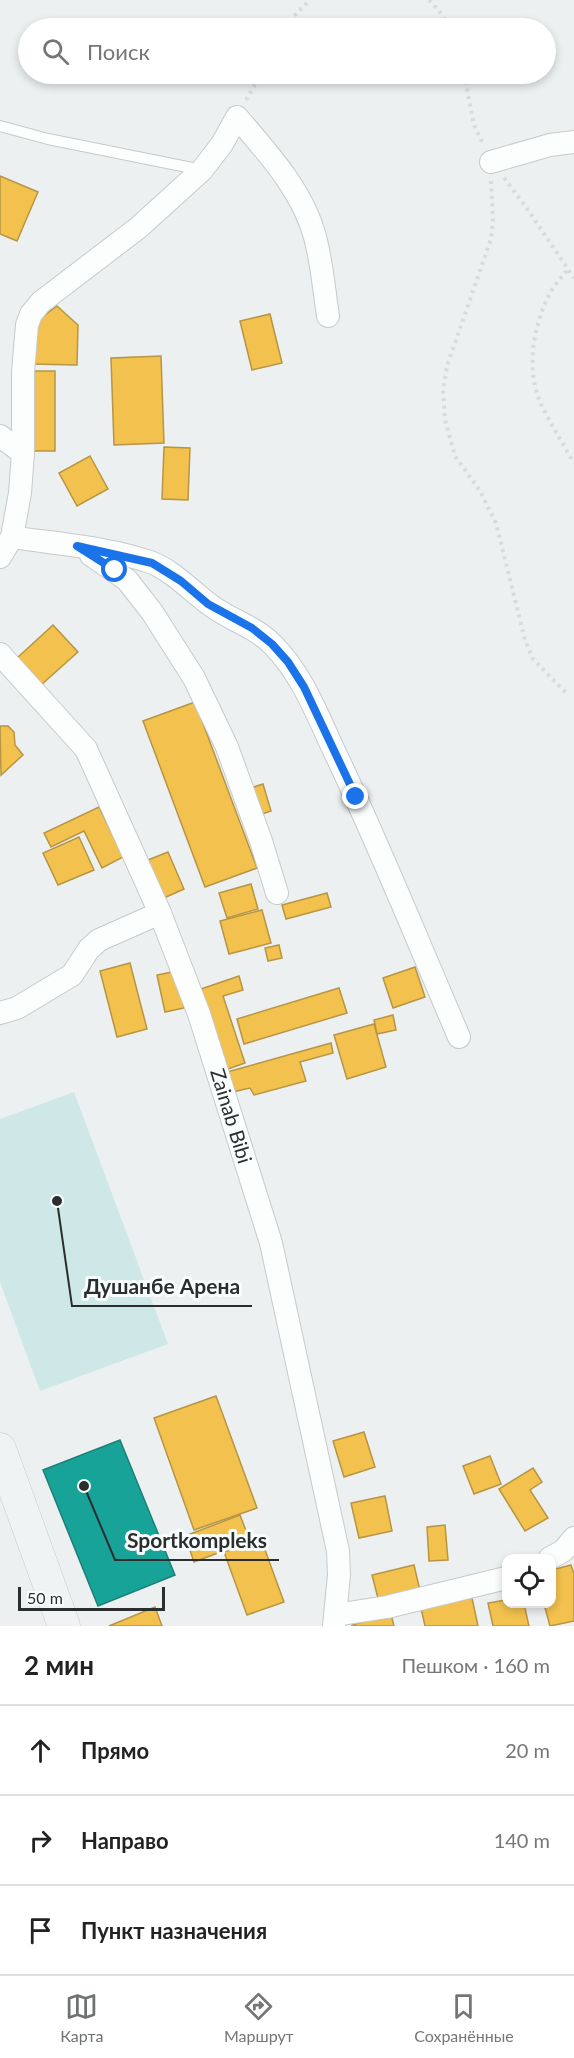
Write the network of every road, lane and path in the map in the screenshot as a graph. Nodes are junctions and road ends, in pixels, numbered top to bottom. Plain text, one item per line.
1 (309, 0) edge
2 (429, 0) edge
3 (292, 18) edge
4 (444, 18) edge
5 (255, 84) edge
6 (237, 117) junction
7 (0, 126) edge
8 (574, 141) edge
9 (491, 162) joint
10 (202, 170) junction
11 (574, 278) edge
12 (328, 316) dead end
13 (0, 436) edge
14 (23, 453) junction
15 (574, 463) edge
16 (77, 546) junction
17 (3, 552) edge
18 (0, 654) edge
19 (566, 693) dead end
20 (278, 893) dead end
21 (160, 914) junction
22 (0, 1013) edge
23 (459, 1037) dead end
24 (0, 1449) edge
25 (574, 1538) edge
26 (556, 1555) edge
27 (502, 1579) edge
28 (334, 1621) edge
29 (64, 1626) edge

1 - 3 path
2 - 4 path
5 - 6 path
6 - 10 street
6 - 12 street
7 - 10 lane
8 - 9 street
9 - 19 path
10 - 14 street
11 - 15 path
13 - 14 street
14 - 17 street
16 - 17 street
16 - 20 street
16 - 23 street
18 - 21 street, Zainab Bibi
21 - 22 street
21 - 28 street, Zainab Bibi
24 - 29 street
25 - 26 street
27 - 28 street

